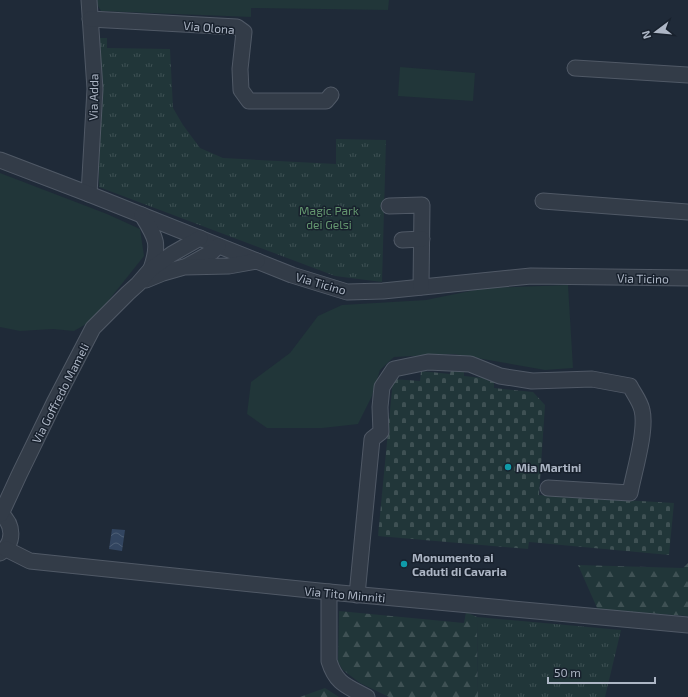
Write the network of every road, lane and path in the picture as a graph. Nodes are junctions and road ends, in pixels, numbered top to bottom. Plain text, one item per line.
1 (89, 0) edge
2 (90, 19) junction
3 (575, 68) dead end
4 (688, 75) edge
5 (331, 95) dead end
6 (0, 160) edge
7 (89, 194) junction
8 (543, 201) dead end
9 (389, 206) dead end
10 (688, 212) edge
11 (142, 215) junction
12 (200, 238) junction
13 (422, 239) junction
14 (402, 240) dead end
15 (218, 246) junction
16 (257, 261) junction
17 (184, 268) junction
18 (151, 269) junction
19 (688, 278) edge
20 (138, 284) junction
21 (421, 287) junction
22 (548, 488) dead end
23 (1, 514) edge
24 (3, 551) edge
25 (329, 592) junction
26 (357, 595) junction
27 (688, 625) edge
28 (367, 697) edge

1 - 2 street, Via Adda
2 - 5 street, Via Olona
2 - 7 street, Via Adda
3 - 4 street
6 - 7 street, Via Ticino
7 - 11 street, Via Ticino
8 - 10 street
9 - 13 street
11 - 12 street, Via Ticino
11 - 18 street, Via Goffredo Mameli
12 - 15 street, Via Ticino
12 - 18 street, Via Goffredo Mameli
13 - 14 street
13 - 21 street
15 - 16 street, Via Ticino
15 - 17 street, Via Goffredo Mameli
16 - 17 street, Via Goffredo Mameli
16 - 21 street, Via Ticino
17 - 20 street, Via Goffredo Mameli
18 - 20 street, Via Goffredo Mameli
19 - 21 street, Via Ticino
20 - 23 street, Via Goffredo Mameli
22 - 26 street
23 - 24 street
24 - 25 street, Via Tito Minniti
25 - 26 street, Via Tito Minniti
25 - 28 street
26 - 27 street, Via Tito Minniti

